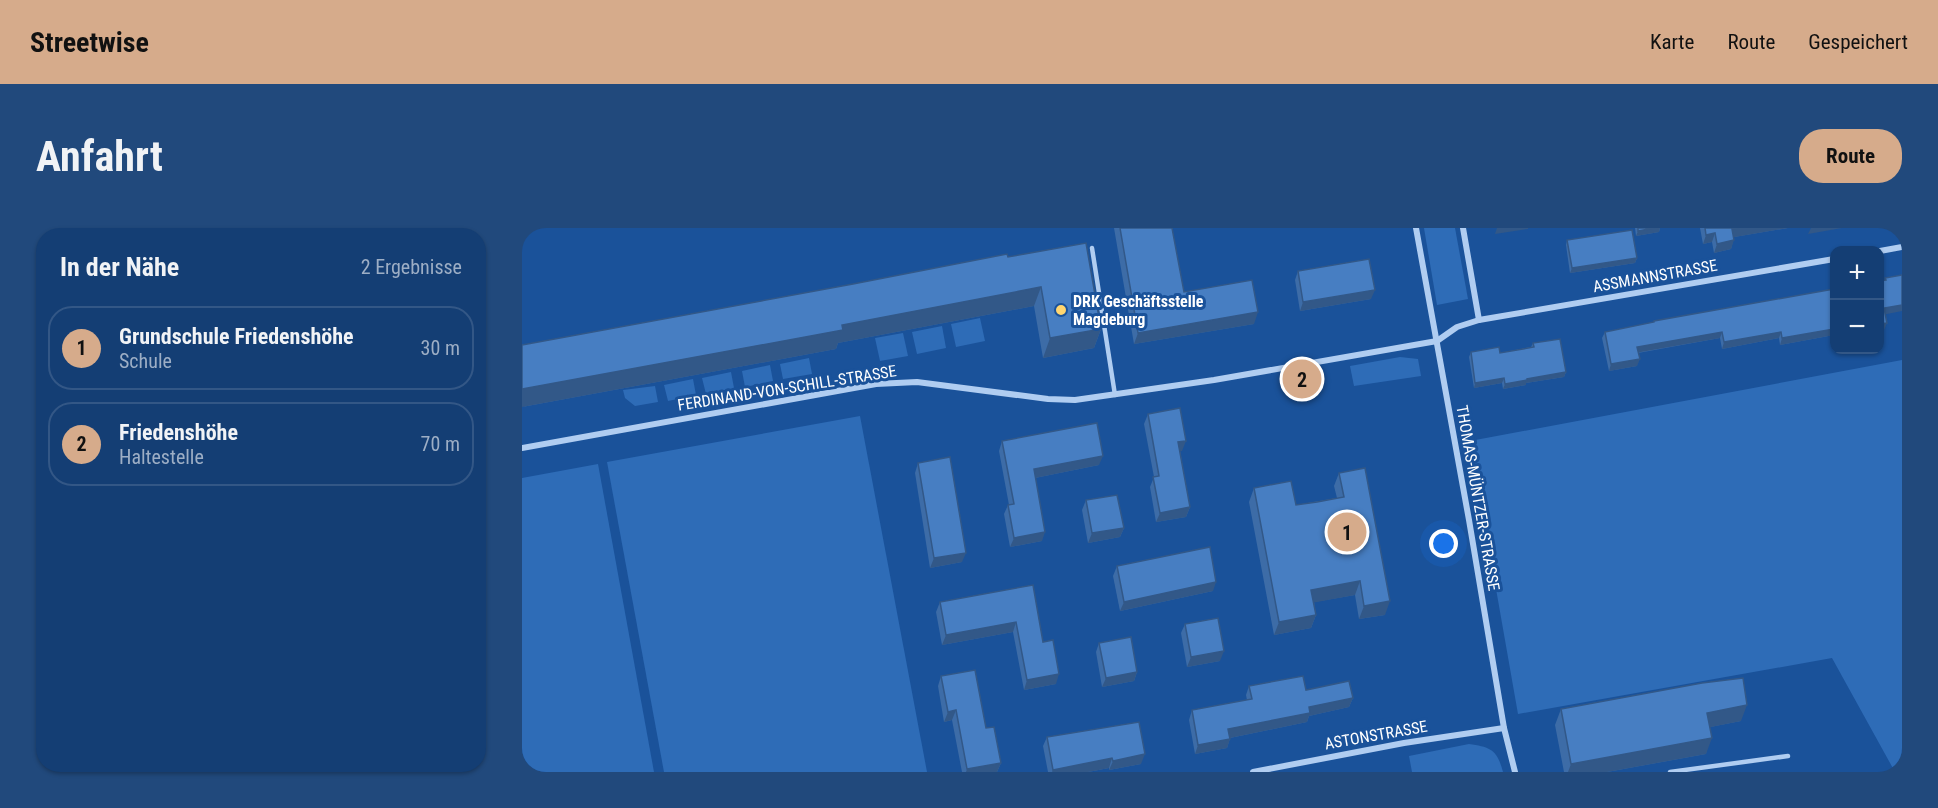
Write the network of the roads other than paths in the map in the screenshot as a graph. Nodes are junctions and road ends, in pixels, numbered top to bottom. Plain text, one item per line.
1 (1416, 228) edge
2 (1463, 228) edge
3 (1902, 247) edge
4 (1092, 248) dead end
5 (1884, 250) edge
6 (1830, 260) edge
7 (1479, 320) junction
8 (1437, 341) junction
9 (1115, 395) junction
10 (522, 448) edge
11 (1504, 728) junction
12 (1788, 756) dead end
13 (1253, 772) edge
14 (1515, 772) edge
15 (1670, 772) edge

1 - 8 street, THOMAS-MÜNTZER-STRASSE
2 - 7 street
3 - 5 street
4 - 9 lane
6 - 7 street, ASSMANNSTRASSE
7 - 8 street, FERDINAND-VON-SCHILL-STRASSE
8 - 9 street, FERDINAND-VON-SCHILL-STRASSE
8 - 11 street, THOMAS-MÜNTZER-STRASSE
9 - 10 street, FERDINAND-VON-SCHILL-STRASSE
11 - 13 street, ASTONSTRASSE
11 - 14 street, THOMAS-MÜNTZER-STRASSE
12 - 15 lane

